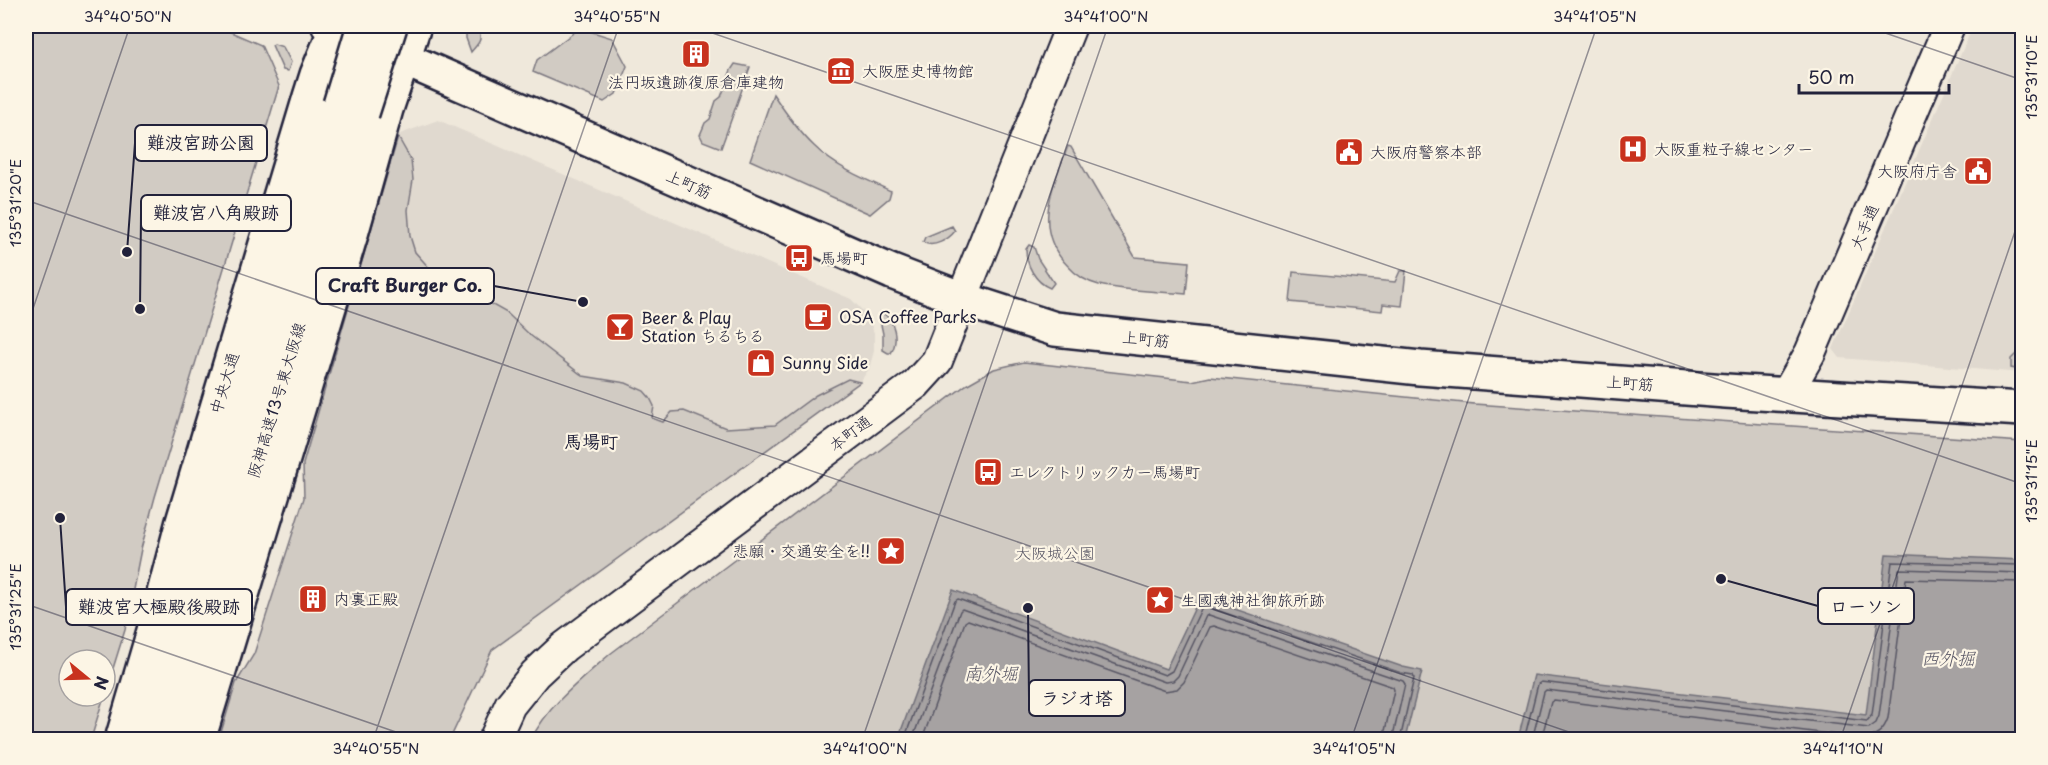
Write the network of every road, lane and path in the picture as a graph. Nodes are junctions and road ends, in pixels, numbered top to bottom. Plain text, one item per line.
1 (340, 26) edge
2 (390, 26) edge
3 (414, 26) edge
4 (432, 26) edge
5 (1071, 26) edge
6 (1949, 26) edge
7 (403, 58) junction
8 (318, 219) junction
9 (962, 299) junction
10 (1787, 393) junction
11 (2022, 409) edge
12 (122, 740) edge
13 (150, 740) edge
14 (174, 740) edge
15 (198, 740) edge
16 (494, 740) edge

1 - 7 main road, 上町筋
1 - 8 main road, 阪神高速13号東大阪線, bridge
1 - 12 main road, 中央大通
2 - 8 main road, 阪神高速13号東大阪線, bridge
3 - 7 main road
4 - 7 street
5 - 9 street, 本町通
6 - 10 street, 大手通
7 - 9 main road, 上町筋
7 - 15 main road
8 - 13 main road, 阪神高速13号東大阪線
8 - 14 main road, 阪神高速13号東大阪線
9 - 10 main road, 上町筋
9 - 16 street, 本町通
10 - 11 main road, 上町筋

